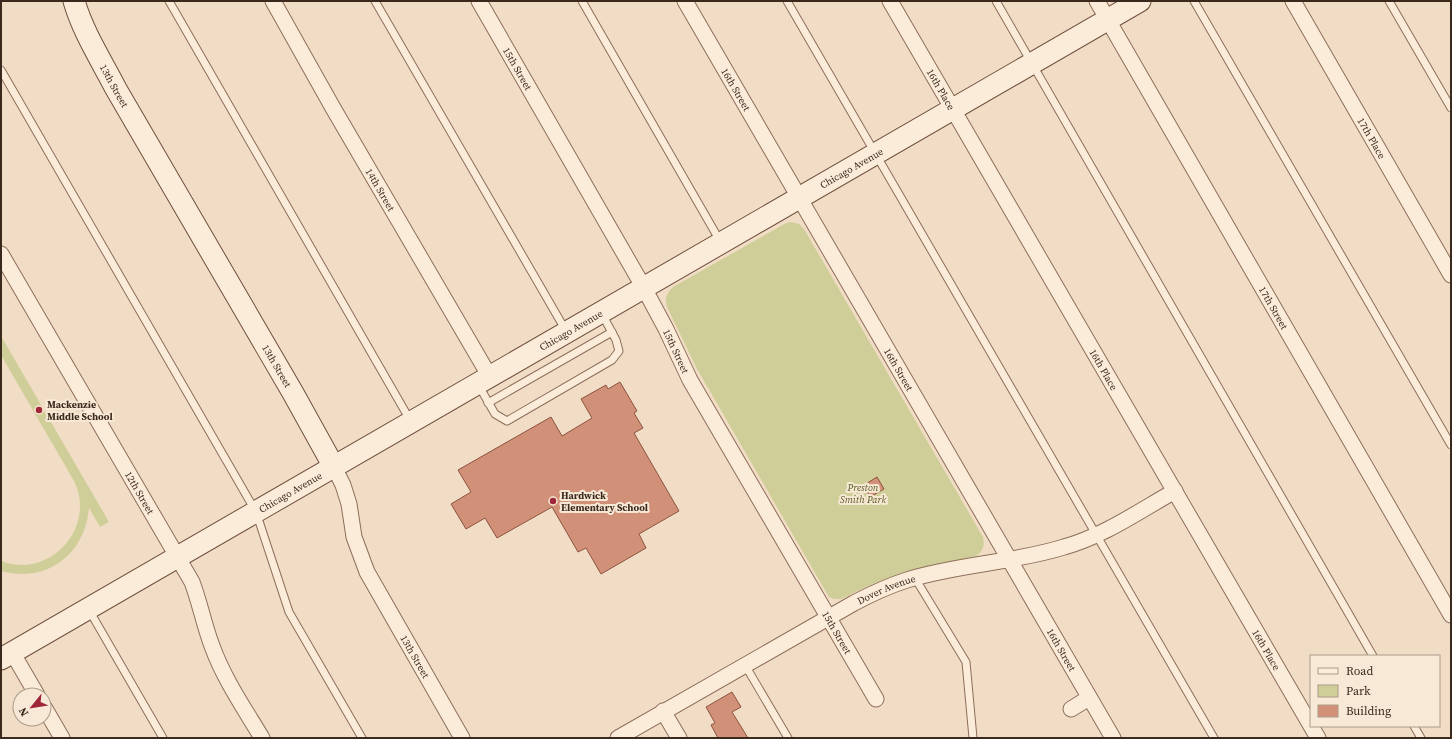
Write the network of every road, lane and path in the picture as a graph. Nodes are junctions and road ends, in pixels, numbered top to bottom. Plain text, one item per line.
1 (74, 1) edge
2 (169, 1) edge
3 (273, 1) edge
4 (375, 1) edge
5 (479, 1) edge
6 (582, 1) edge
7 (685, 1) edge
8 (787, 1) edge
9 (890, 1) edge
10 (996, 1) edge
11 (1096, 1) edge
12 (1140, 1) edge
13 (1194, 1) edge
14 (1293, 1) edge
15 (1389, 1) edge
16 (1107, 20) junction
17 (1032, 63) junction
18 (1, 70) edge
19 (1451, 108) edge
20 (952, 109) junction
21 (876, 153) junction
22 (799, 198) junction
23 (721, 243) junction
24 (1, 254) edge
25 (1451, 275) edge
26 (644, 288) junction
27 (601, 313) junction
28 (612, 332) junction
29 (567, 333) junction
30 (484, 381) junction
31 (488, 403) junction
32 (411, 422) junction
33 (1451, 445) edge
34 (334, 467) junction
35 (1175, 491) junction
36 (256, 512) junction
37 (1096, 535) junction
38 (178, 558) junction
39 (1009, 559) junction
40 (915, 578) junction
41 (88, 609) junction
42 (1451, 615) edge
43 (827, 618) junction
44 (1372, 655) edge
45 (7, 656) edge
46 (746, 665) junction
47 (31, 687) edge
48 (1089, 698) junction
49 (876, 699) dead end
50 (1071, 709) dead end
51 (663, 711) junction
52 (52, 721) edge
53 (1310, 724) edge
54 (1312, 727) edge
55 (1415, 727) edge
56 (62, 738) edge
57 (163, 738) edge
58 (262, 738) edge
59 (362, 738) edge
60 (462, 738) edge
61 (618, 738) edge
62 (679, 738) edge
63 (788, 738) edge
64 (973, 738) edge
65 (1113, 738) edge
66 (1214, 738) edge
67 (1318, 738) edge
68 (1421, 738) edge

1 - 34 street, 13th Street
2 - 32 lane
3 - 30 street, 14th Street
4 - 29 lane
5 - 26 street, 15th Street
6 - 23 lane
7 - 22 street, 16th Street
8 - 21 lane
9 - 20 street, 16th Place
10 - 17 lane
11 - 16 street, 17th Street
12 - 16 street, Chicago Avenue
13 - 33 lane
14 - 25 street, 17th Place
15 - 19 lane
16 - 17 street, Chicago Avenue
16 - 42 street, 17th Street
17 - 20 street, Chicago Avenue
17 - 44 lane
18 - 36 lane
20 - 21 street, Chicago Avenue
20 - 35 street, 16th Place
21 - 22 street, Chicago Avenue
21 - 37 lane
22 - 23 street, Chicago Avenue
22 - 39 street, 16th Street
23 - 26 street, Chicago Avenue
24 - 38 street, 12th Street
26 - 27 street, Chicago Avenue
26 - 43 street, 15th Street
27 - 28 lane
27 - 29 street, Chicago Avenue
28 - 31 lane
28 - 31 lane
29 - 30 street, Chicago Avenue
30 - 31 lane
30 - 32 street, Chicago Avenue
32 - 34 street, Chicago Avenue
34 - 36 street, Chicago Avenue
34 - 60 street, 13th Street
35 - 37 street, Dover Avenue
35 - 53 street, 16th Place
36 - 38 street, Chicago Avenue
36 - 59 lane
37 - 39 street, Dover Avenue
37 - 66 lane
38 - 41 street, Chicago Avenue
38 - 58 street, 12th Street
39 - 40 street, Dover Avenue
39 - 48 street, 16th Street
40 - 43 street, Dover Avenue
40 - 64 lane
41 - 45 street, Chicago Avenue
41 - 57 lane
43 - 46 street, Dover Avenue
43 - 49 street, 15th Street
45 - 47 street
46 - 51 street, Dover Avenue
46 - 63 lane
48 - 50 street
48 - 65 street, 16th Street
51 - 61 street, Dover Avenue
51 - 62 street
52 - 56 street
54 - 67 street, 16th Place
55 - 68 lane

